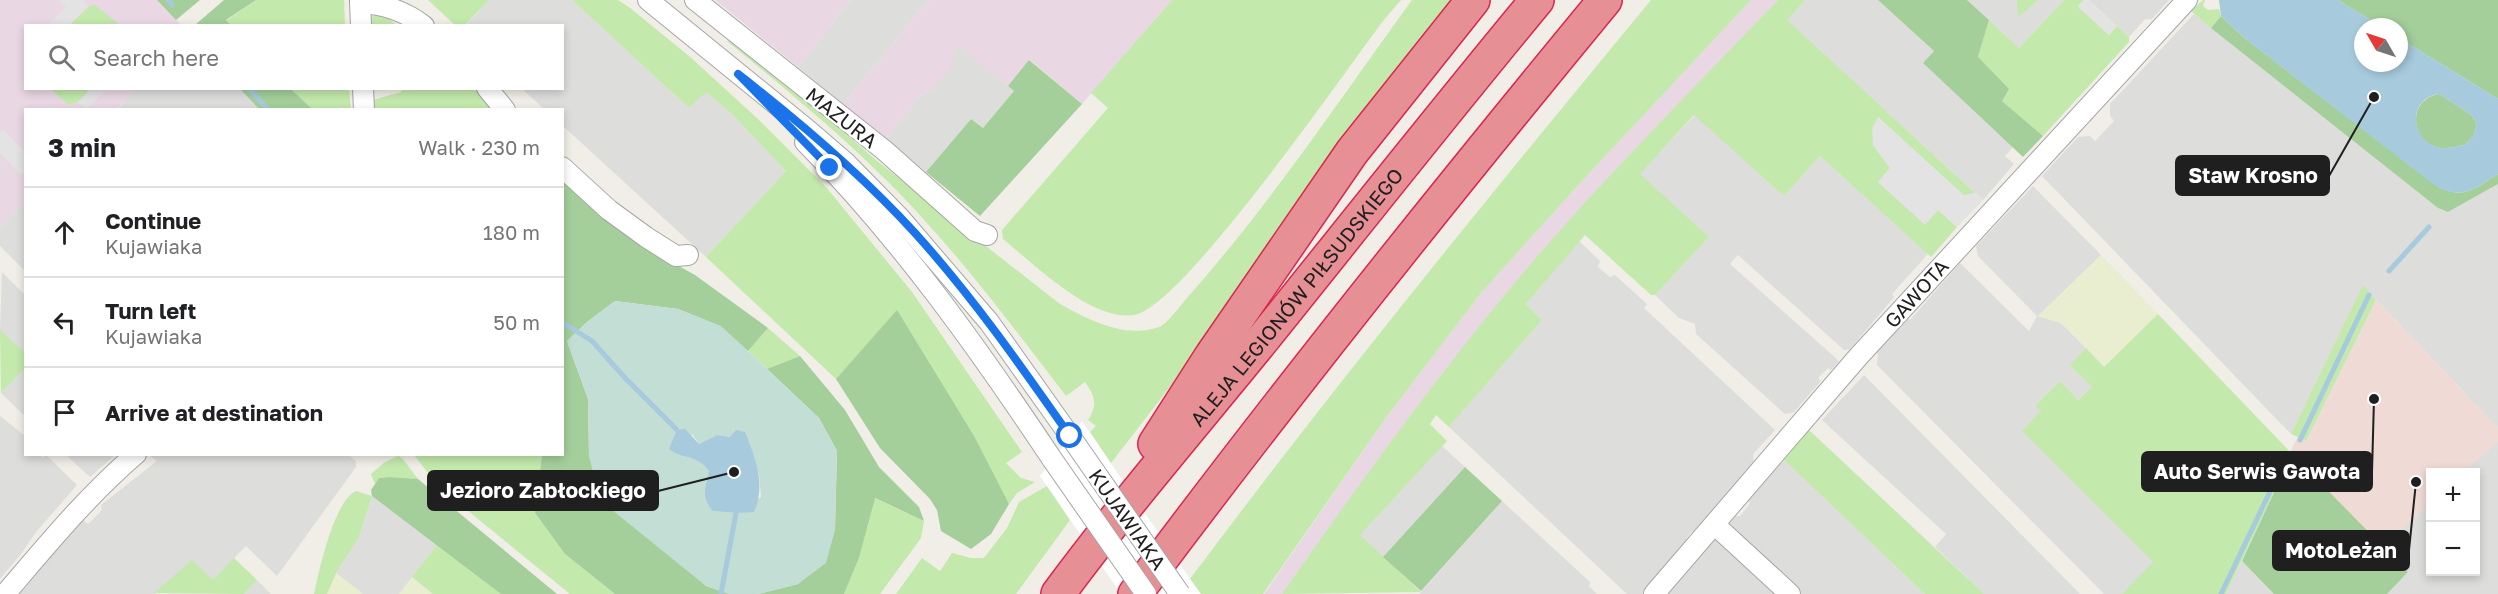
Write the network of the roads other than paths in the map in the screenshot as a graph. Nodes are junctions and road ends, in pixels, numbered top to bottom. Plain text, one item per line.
1 (648, 0) edge
2 (695, 0) edge
3 (1473, 0) edge
4 (1537, 0) edge
5 (1605, 0) edge
6 (2187, 0) edge
7 (360, 2) edge
8 (361, 24) edge
9 (422, 24) edge
10 (738, 74) junction
11 (363, 90) edge
12 (489, 90) edge
13 (364, 108) edge
14 (503, 108) edge
15 (564, 169) edge
16 (987, 235) dead end
17 (688, 255) dead end
18 (134, 456) edge
19 (1715, 525) junction
20 (1100, 539) junction
21 (5, 594) edge
22 (1058, 594) edge
23 (1135, 594) edge
24 (1146, 594) edge
25 (1180, 594) edge
26 (1654, 594) edge
27 (1790, 594) edge

1 - 10 street, KUJAWIAKA
2 - 16 street, MAZURA
3 - 20 highway
4 - 20 highway, ALEJA LEGIONÓW PIŁSUDSKIEGO
5 - 23 highway
6 - 19 street, GAWOTA
7 - 8 street
7 - 9 street
10 - 24 street, KUJAWIAKA, bridge
10 - 25 street, KUJAWIAKA, bridge
11 - 13 street
12 - 14 street
15 - 17 street
18 - 21 street
19 - 26 street, GAWOTA
19 - 27 street
20 - 22 highway, ALEJA LEGIONÓW PIŁSUDSKIEGO

